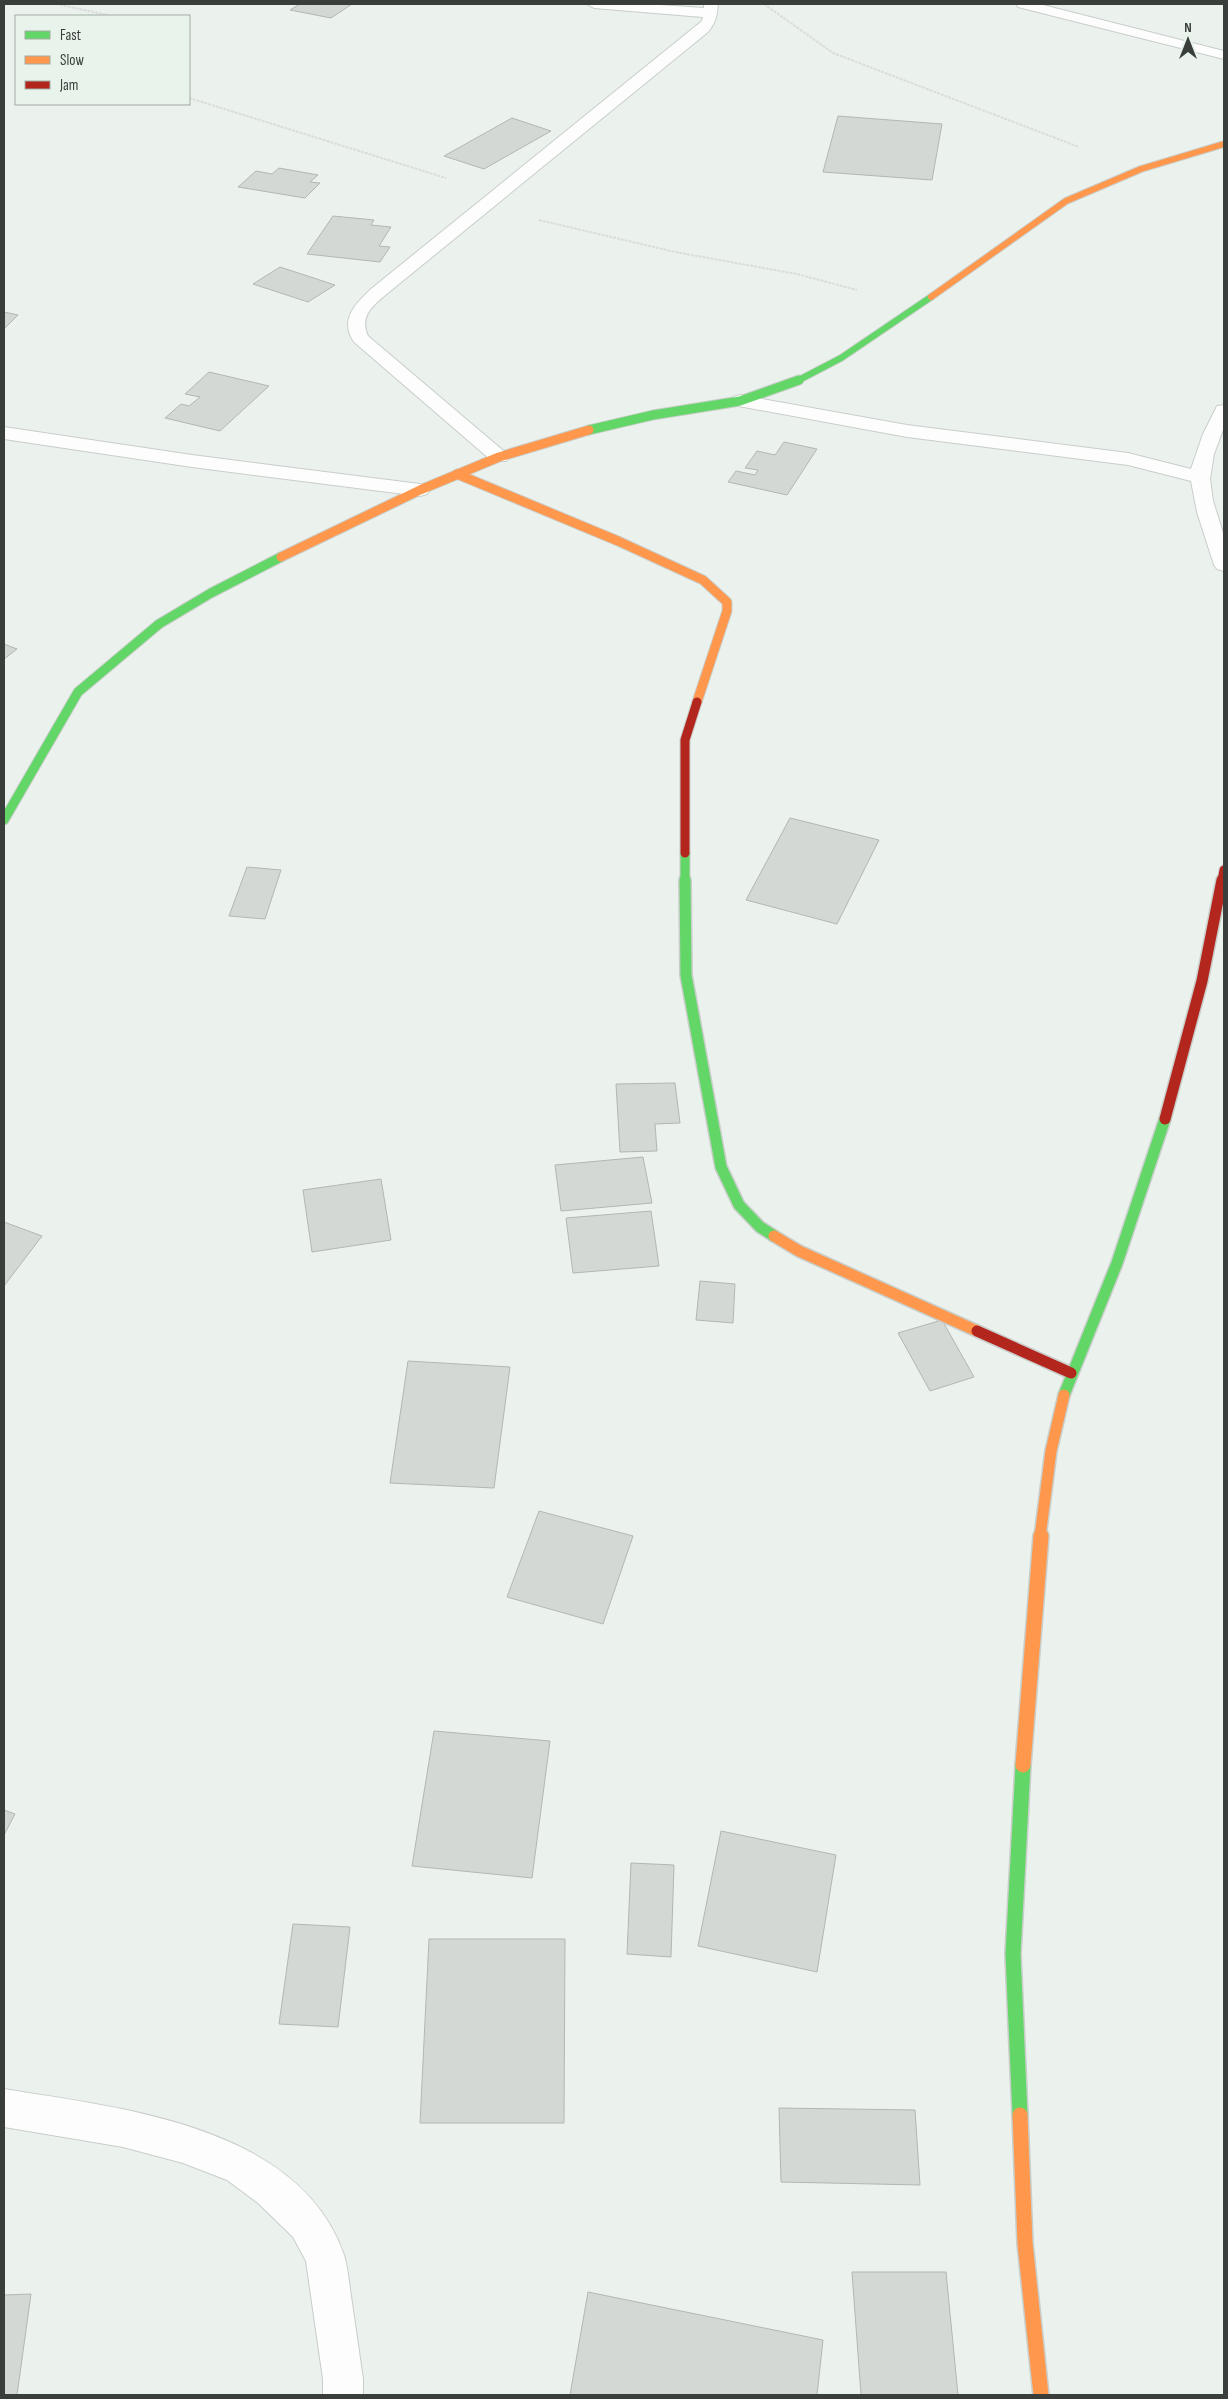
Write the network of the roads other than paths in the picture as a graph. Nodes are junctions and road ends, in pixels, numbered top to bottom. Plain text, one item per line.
1 (594, 4) edge
2 (1023, 4) edge
3 (711, 8) edge
4 (1224, 55) edge
5 (1224, 144) edge
6 (740, 401) junction
7 (1224, 410) edge
8 (4, 433) edge
9 (499, 457) junction
10 (457, 474) junction
11 (1199, 477) junction
12 (420, 490) junction
13 (1224, 565) edge
14 (4, 820) edge
15 (1224, 870) edge
16 (1071, 1373) junction
17 (4, 2108) edge
18 (343, 2395) edge
19 (1041, 2395) edge

1 - 3 street
2 - 4 street
3 - 9 street
5 - 6 street
6 - 9 street
6 - 11 street
7 - 11 street
8 - 12 street
9 - 10 street
10 - 12 street
10 - 16 street
11 - 13 street
12 - 14 street
15 - 16 street
16 - 19 street
17 - 18 street

